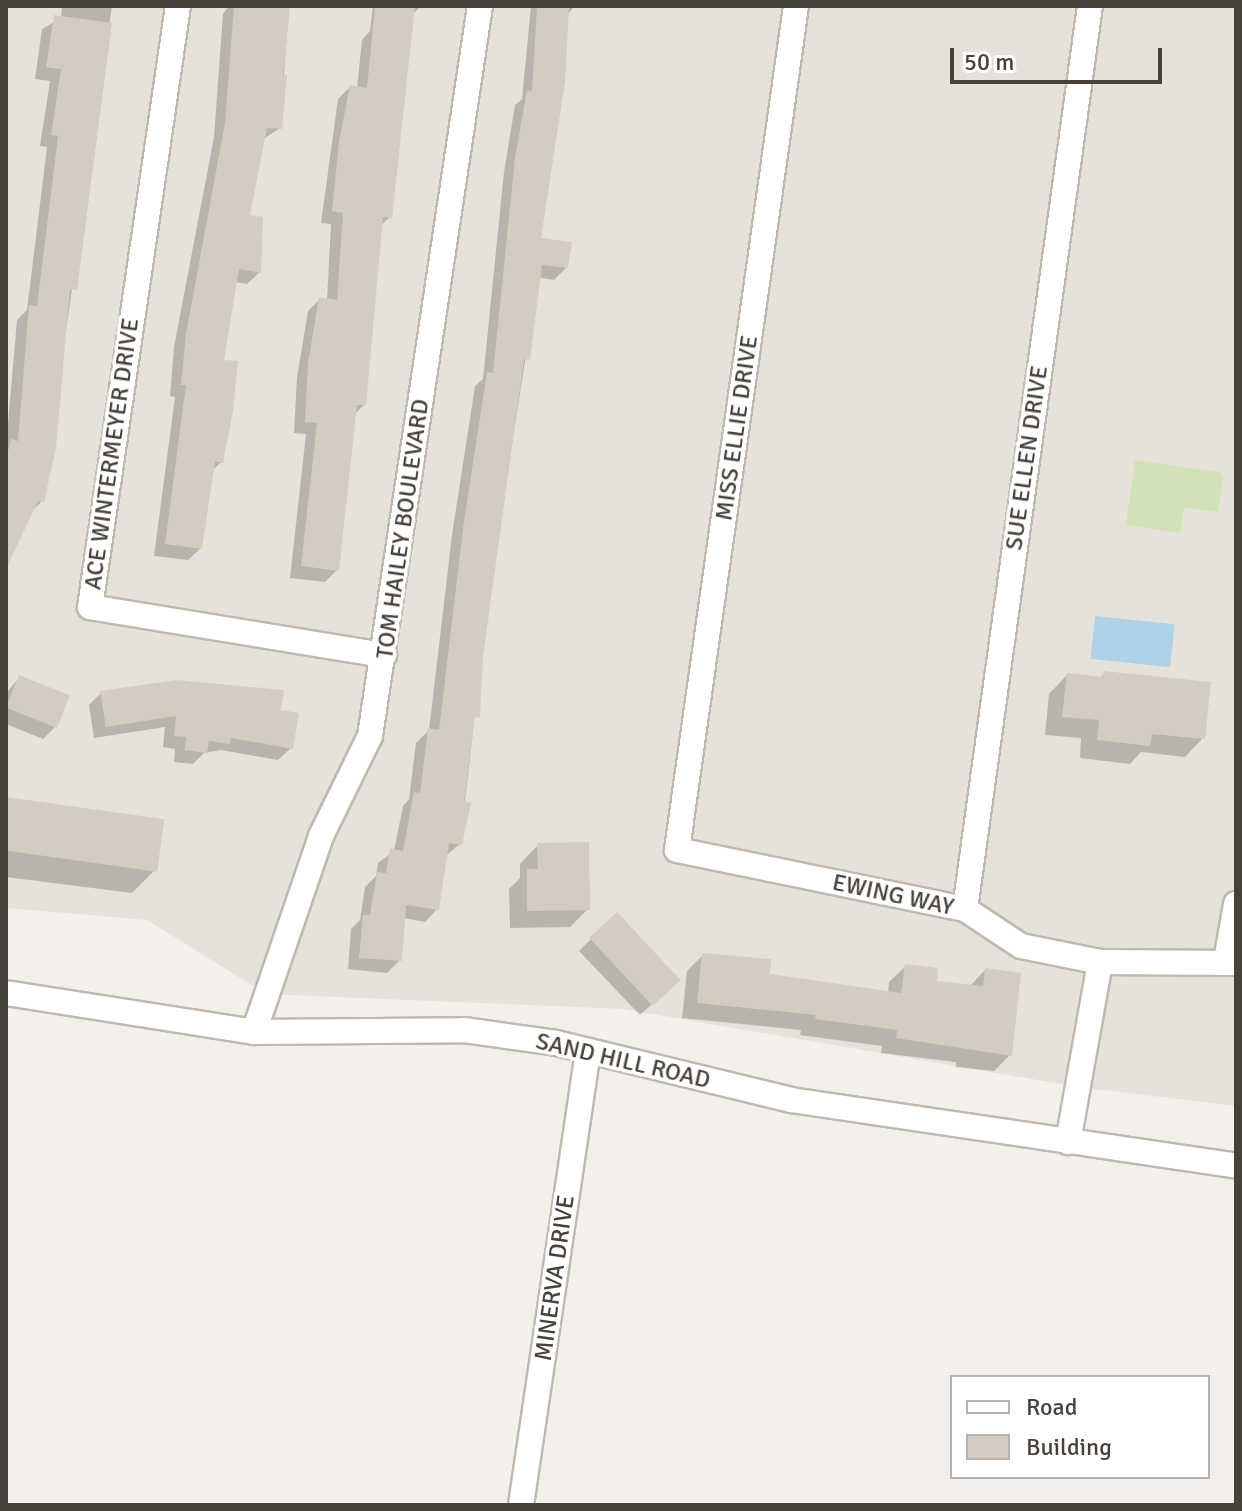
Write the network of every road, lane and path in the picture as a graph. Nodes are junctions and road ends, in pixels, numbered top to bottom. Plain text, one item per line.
1 (178, 6) edge
2 (480, 6) edge
3 (796, 6) edge
4 (1090, 6) edge
5 (384, 655) junction
6 (677, 850) joint
7 (1236, 904) edge
8 (965, 909) junction
9 (1100, 962) junction
10 (1231, 962) edge
11 (6, 993) edge
12 (254, 1032) junction
13 (588, 1051) junction
14 (1068, 1142) junction
15 (1236, 1166) edge
16 (521, 1505) edge

1 - 5 street, ACE WINTERMEYER DRIVE
2 - 5 street, TOM HAILEY BOULEVARD
3 - 6 street, MISS ELLIE DRIVE
4 - 8 street, SUE ELLEN DRIVE
5 - 12 street, TOM HAILEY BOULEVARD
6 - 8 street, EWING WAY
7 - 10 street
8 - 9 street, EWING WAY
9 - 10 street, EWING WAY
9 - 14 street
11 - 12 street, SAND HILL ROAD
12 - 13 street, SAND HILL ROAD
13 - 14 street, SAND HILL ROAD
13 - 16 street, MINERVA DRIVE
14 - 15 street, SAND HILL ROAD

